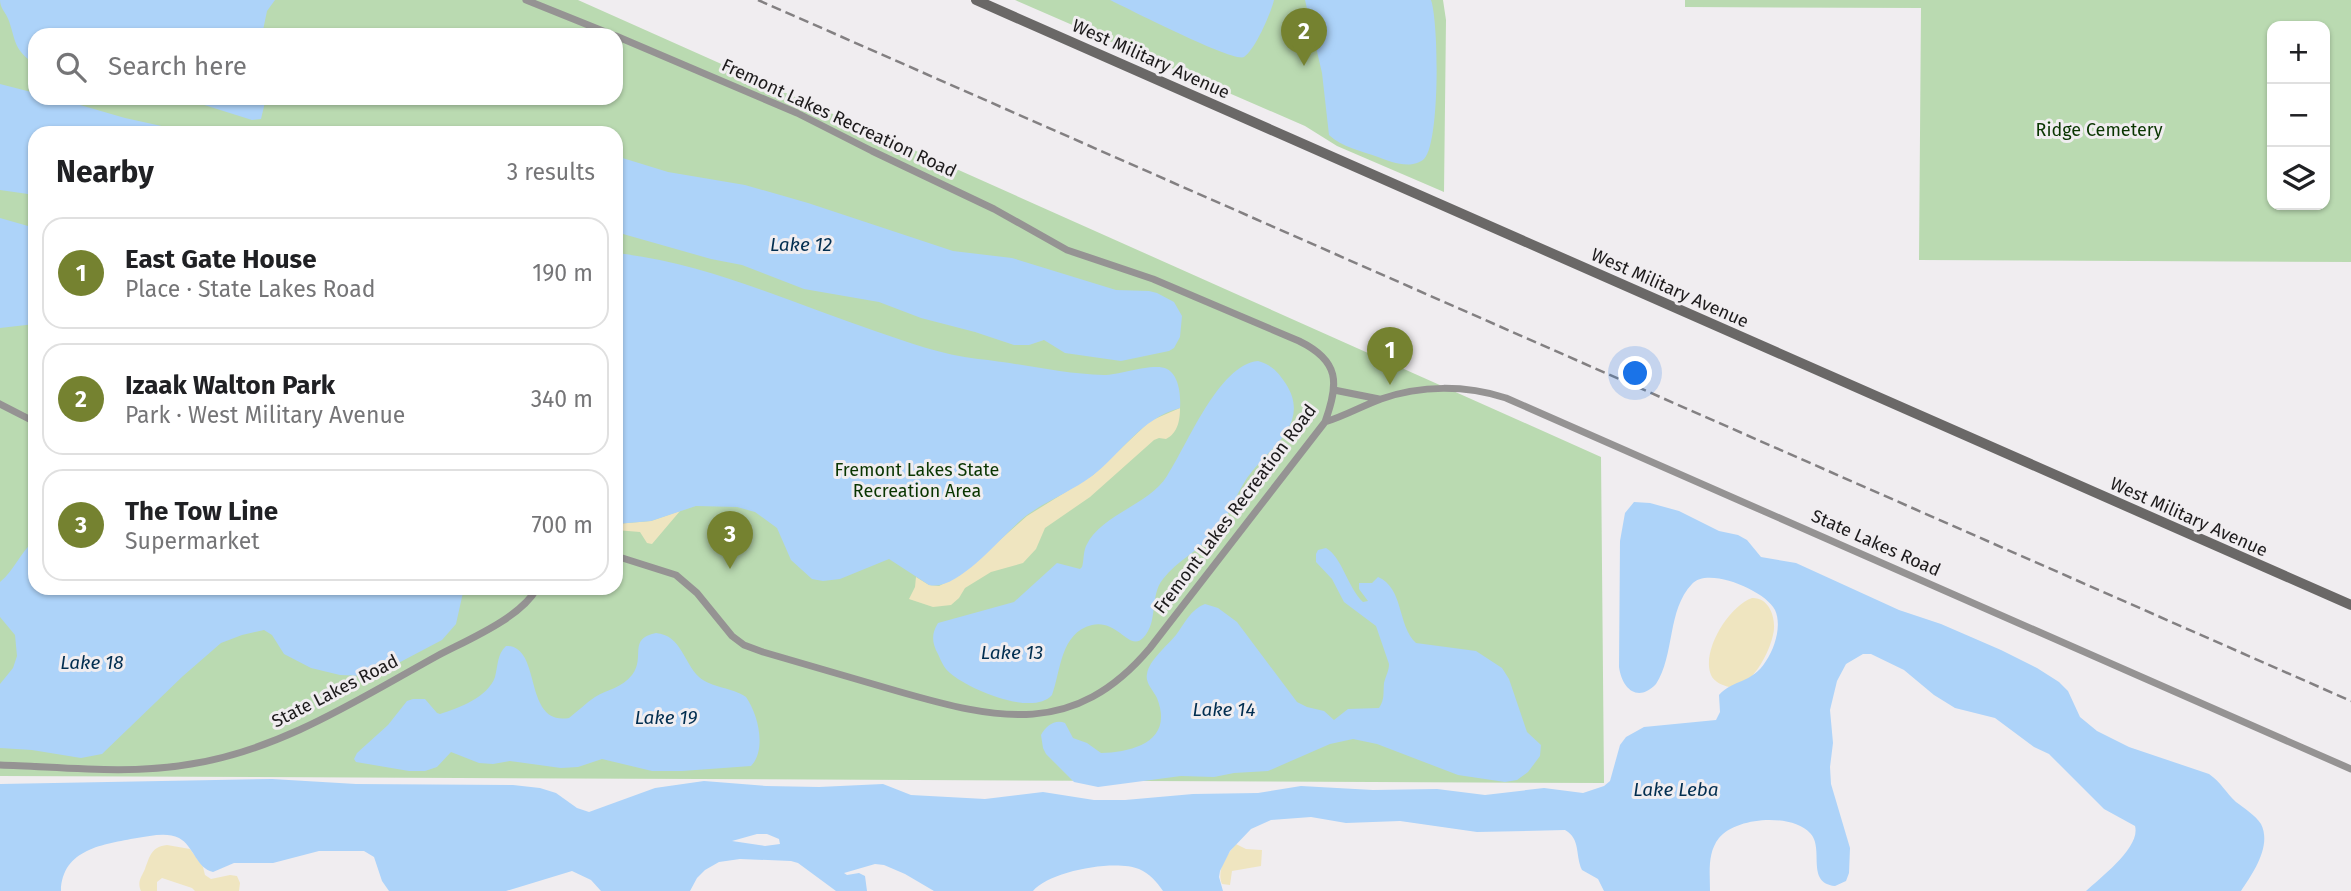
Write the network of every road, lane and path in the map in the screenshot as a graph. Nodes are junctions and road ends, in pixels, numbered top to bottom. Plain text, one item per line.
1 (526, 0) edge
2 (976, 0) edge
3 (594, 28) edge
4 (623, 40) edge
5 (1334, 390) junction
6 (1379, 400) junction
7 (0, 404) edge
8 (28, 418) edge
9 (1325, 422) junction
10 (623, 558) edge
11 (531, 595) edge
12 (2351, 605) edge
13 (0, 765) edge
14 (2351, 769) edge

1 - 3 street, Fremont Lakes Recreation Road
2 - 12 main road, West Military Avenue
4 - 5 street, Fremont Lakes Recreation Road
5 - 6 street, State Lakes Road
5 - 9 street, Fremont Lakes Recreation Road
6 - 9 street, State Lakes Road
6 - 14 street, State Lakes Road
7 - 8 street
9 - 10 street, Fremont Lakes Recreation Road
11 - 13 street, State Lakes Road

